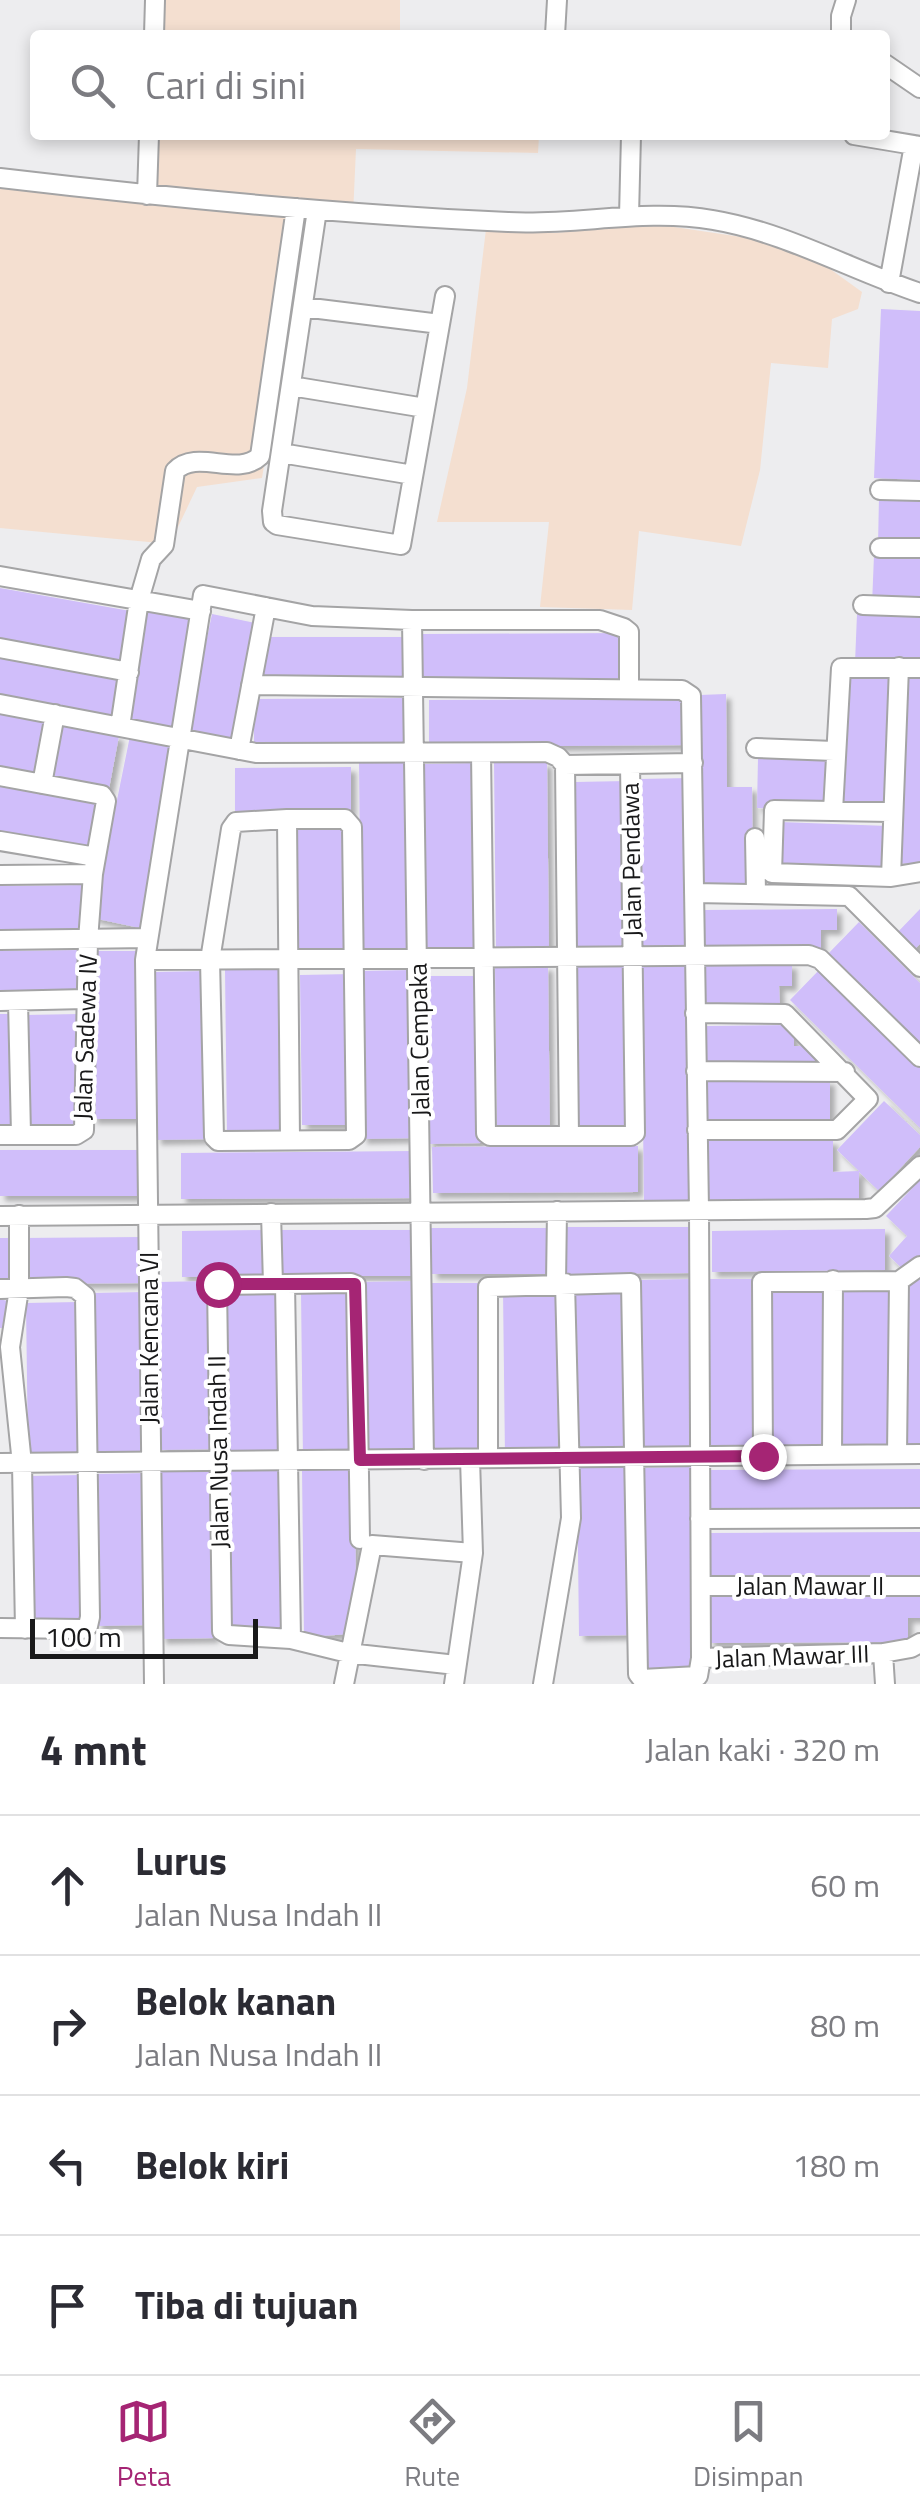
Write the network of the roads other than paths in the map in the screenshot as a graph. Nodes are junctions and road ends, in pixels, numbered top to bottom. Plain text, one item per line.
1 (155, 0) edge
2 (557, 0) edge
3 (846, 0) edge
4 (154, 30) edge
5 (555, 30) edge
6 (842, 30) edge
7 (890, 67) edge
8 (920, 88) edge
9 (150, 140) edge
10 (631, 140) edge
11 (883, 140) edge
12 (917, 146) edge
13 (0, 178) edge
14 (147, 195) junction
15 (296, 208) junction
16 (317, 210) junction
17 (629, 216) junction
18 (889, 282) junction
19 (920, 293) edge
20 (445, 296) dead end
21 (304, 307) junction
22 (440, 324) junction
23 (292, 386) junction
24 (425, 408) junction
25 (281, 454) junction
26 (413, 475) junction
27 (880, 490) dead end
28 (920, 491) edge
29 (880, 548) dead end
30 (920, 548) edge
31 (0, 576) edge
32 (139, 600) junction
33 (863, 606) dead end
34 (920, 607) edge
35 (266, 608) junction
36 (201, 611) junction
37 (412, 620) junction
38 (0, 648) edge
39 (899, 666) junction
40 (920, 668) edge
41 (128, 672) junction
42 (251, 685) junction
43 (414, 686) junction
44 (629, 688) junction
45 (0, 704) edge
46 (54, 714) junction
47 (120, 727) junction
48 (182, 739) junction
49 (756, 748) dead end
50 (239, 750) junction
51 (834, 751) junction
52 (481, 752) junction
53 (415, 754) junction
54 (692, 763) junction
55 (630, 764) junction
56 (565, 765) junction
57 (0, 776) edge
58 (42, 784) junction
59 (833, 811) junction
60 (892, 812) junction
61 (287, 819) junction
62 (755, 838) dead end
63 (0, 841) edge
64 (94, 866) junction
65 (920, 872) edge
66 (0, 874) edge
67 (890, 877) junction
68 (756, 892) junction
69 (694, 893) junction
70 (148, 938) junction
71 (0, 940) edge
72 (88, 940) junction
73 (694, 954) junction
74 (632, 955) junction
75 (567, 956) junction
76 (418, 957) junction
77 (484, 957) junction
78 (917, 957) edge
79 (356, 958) junction
80 (290, 959) junction
81 (145, 960) junction
82 (210, 960) junction
83 (84, 1000) junction
84 (9, 1001) edge
85 (695, 1012) junction
86 (920, 1057) edge
87 (696, 1071) junction
88 (845, 1072) junction
89 (696, 1130) junction
90 (21, 1134) junction
91 (0, 1135) edge
92 (569, 1136) junction
93 (290, 1140) junction
94 (920, 1166) edge
95 (699, 1210) junction
96 (556, 1211) junction
97 (421, 1212) junction
98 (272, 1213) junction
99 (148, 1214) junction
100 (10, 1215) edge
101 (920, 1266) edge
102 (833, 1280) junction
103 (899, 1281) junction
104 (561, 1283) junction
105 (279, 1284) junction
106 (9, 1289) edge
107 (10, 1347) junction
108 (0, 1385) edge
109 (897, 1454) junction
110 (920, 1454) edge
111 (636, 1455) junction
112 (832, 1455) junction
113 (699, 1456) junction
114 (763, 1456) junction
115 (570, 1457) junction
116 (479, 1458) junction
117 (360, 1460) junction
118 (424, 1460) junction
119 (287, 1461) junction
120 (219, 1462) junction
121 (150, 1463) junction
122 (0, 1464) edge
123 (22, 1464) junction
124 (86, 1464) junction
125 (920, 1518) edge
126 (700, 1519) junction
127 (360, 1539) dead end
128 (473, 1553) junction
129 (701, 1586) junction
130 (920, 1586) edge
131 (0, 1628) edge
132 (25, 1629) junction
133 (291, 1639) junction
134 (920, 1643) edge
135 (348, 1653) junction
136 (883, 1653) junction
137 (701, 1658) junction
138 (455, 1675) edge
139 (651, 1682) edge
140 (154, 1684) edge
141 (344, 1684) edge
142 (544, 1684) edge
143 (886, 1684) edge

1 - 4 street
2 - 5 street
3 - 6 street
7 - 8 street
9 - 14 street
10 - 17 street
11 - 12 street
12 - 18 street
13 - 14 street
14 - 15 street
15 - 16 street
15 - 32 street
16 - 17 street
16 - 21 street
17 - 18 street
18 - 19 street
20 - 22 street
21 - 22 street
21 - 23 street
22 - 24 street
23 - 24 street
23 - 25 street
24 - 26 street
25 - 26 street
25 - 26 street
27 - 28 street
29 - 30 street
31 - 32 street
32 - 36 street
32 - 41 street
33 - 34 street
35 - 36 street
35 - 37 street
35 - 42 street
36 - 48 street, Jalan Kencana VI
37 - 43 street, Jalan Cempaka
37 - 44 street
38 - 41 street
39 - 40 street
39 - 51 street
39 - 60 street
41 - 47 street
42 - 43 street
42 - 50 street
43 - 44 street
43 - 53 street, Jalan Cempaka
44 - 54 street
45 - 46 street, Jalan Pendawa
46 - 47 street, Jalan Pendawa
46 - 58 street
47 - 48 street, Jalan Pendawa
48 - 50 street, Jalan Pendawa
48 - 70 street, Jalan Kencana VI
49 - 51 street
50 - 53 street, Jalan Pendawa
51 - 59 street
52 - 53 street, Jalan Pendawa
52 - 56 street, Jalan Pendawa
52 - 77 street
53 - 76 street, Jalan Cempaka
54 - 55 street, Jalan Pendawa
54 - 69 street
55 - 56 street, Jalan Pendawa
55 - 74 street, Jalan Pendawa
56 - 75 street
57 - 58 street
58 - 64 street, Jalan Sadewa IV
59 - 60 street
59 - 67 street
60 - 67 street
61 - 79 street
61 - 80 street
61 - 82 street
62 - 68 street
63 - 64 street
64 - 66 street
64 - 72 street, Jalan Sadewa IV
65 - 67 street
68 - 69 street
68 - 78 street
69 - 73 street
70 - 72 street
70 - 81 street, Jalan Kencana VI
71 - 72 street
72 - 83 street, Jalan Sadewa IV
73 - 74 street
73 - 85 street
73 - 86 street
74 - 75 street
74 - 92 street, Jalan Pendawa
75 - 77 street
75 - 92 street
76 - 77 street
76 - 79 street
76 - 97 street, Jalan Cempaka
77 - 92 street
79 - 80 street
79 - 93 street
80 - 82 street
80 - 93 street
81 - 82 street
81 - 99 street, Jalan Kencana VI
82 - 93 street
83 - 84 street
83 - 90 street, Jalan Sadewa IV
84 - 90 street
85 - 87 street
85 - 88 street
87 - 88 street
87 - 89 street
88 - 89 street
89 - 95 street
90 - 91 street
94 - 95 street
95 - 96 street
95 - 113 street
96 - 97 street
96 - 104 street
97 - 98 street
97 - 118 street, Jalan Cempaka
98 - 99 street
98 - 105 street
99 - 100 street
99 - 121 street, Jalan Kencana VI
100 - 106 street
101 - 103 street
102 - 103 street
102 - 112 street
102 - 114 street
103 - 109 street
104 - 111 street
104 - 115 street
104 - 116 street
105 - 117 street, Jalan Nusa Indah II
105 - 119 street
105 - 120 street, Jalan Nusa Indah II
106 - 107 street
106 - 124 street
107 - 108 street
107 - 123 street
109 - 110 street
109 - 112 street
111 - 113 street
111 - 115 street
111 - 139 street
112 - 114 street
113 - 114 street
113 - 126 street
115 - 116 street
115 - 142 street
116 - 118 street
116 - 128 street
117 - 118 street
117 - 119 street
117 - 127 street, Jalan Nusa Indah II
119 - 120 street
119 - 133 street
120 - 121 street
120 - 133 street, Jalan Nusa Indah II
121 - 124 street
121 - 140 street, Jalan Kencana VI
122 - 123 street
123 - 124 street
123 - 132 street
124 - 132 street
125 - 126 street
126 - 129 street
128 - 135 street
128 - 138 street
129 - 130 street, Jalan Mawar II
129 - 137 street
131 - 132 street
133 - 135 street
134 - 136 street, Jalan Mawar III
135 - 138 street
135 - 141 street
136 - 137 street, Jalan Mawar III
136 - 143 street
137 - 139 street

